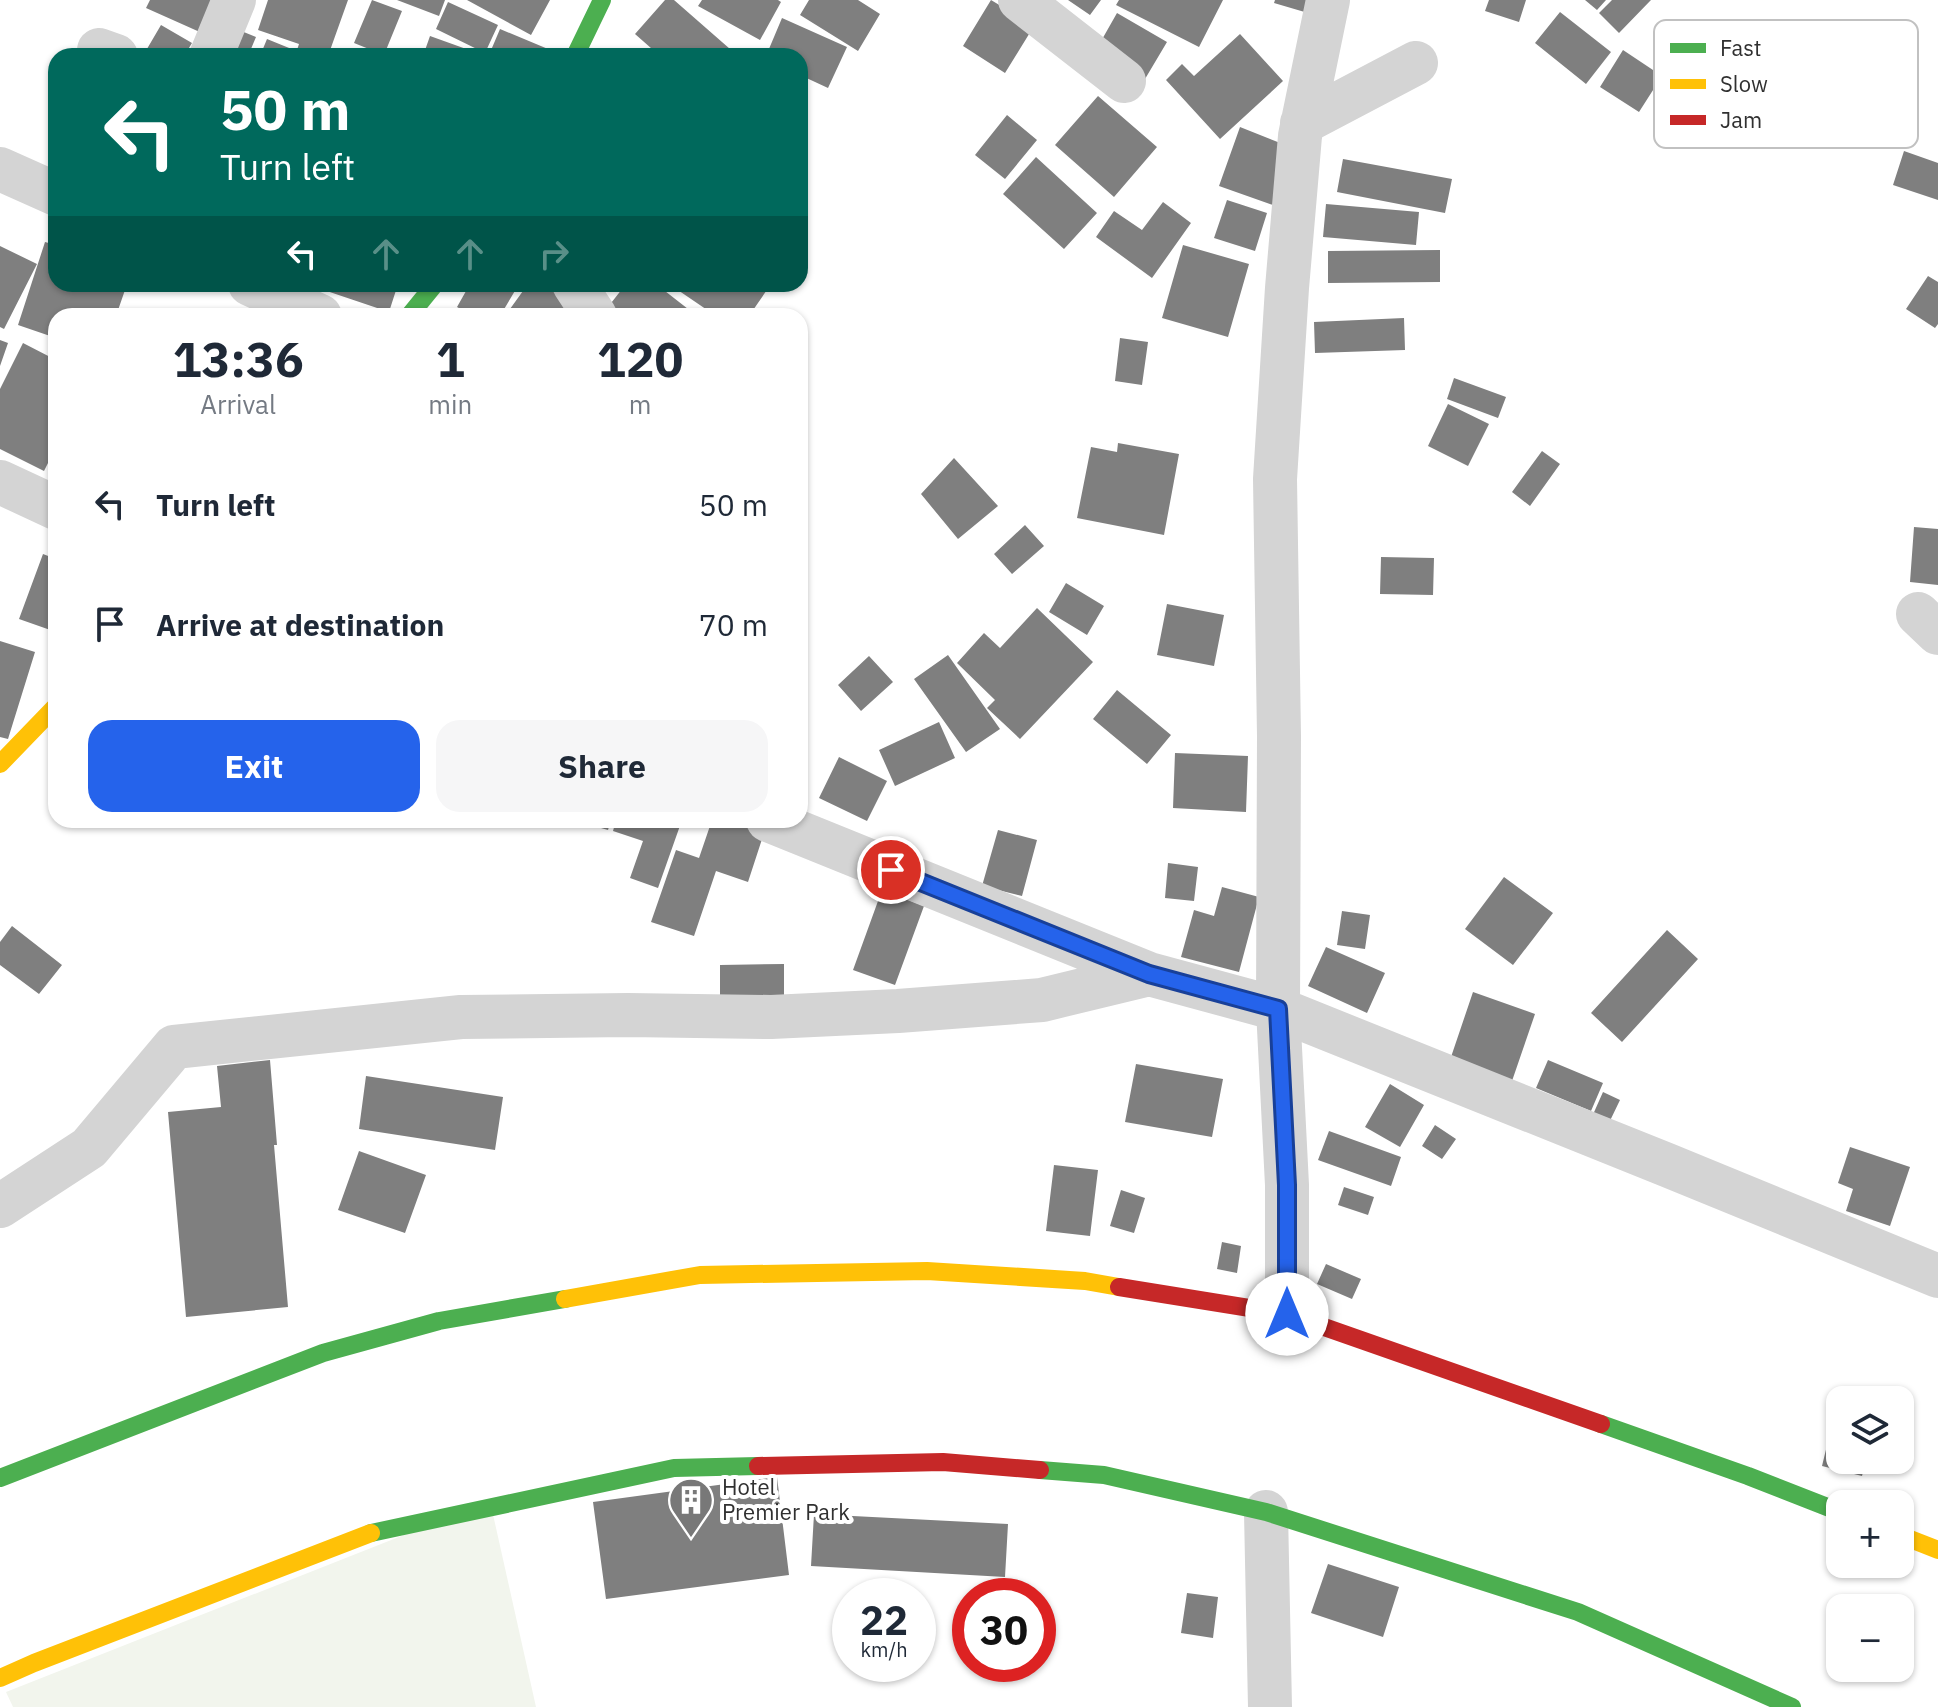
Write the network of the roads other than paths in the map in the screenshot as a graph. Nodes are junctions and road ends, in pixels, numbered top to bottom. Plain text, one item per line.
1 (234, 0) edge
2 (602, 0) edge
3 (1020, 0) edge
4 (1328, 0) edge
5 (214, 48) edge
6 (579, 48) edge
7 (1416, 63) dead end
8 (1124, 81) dead end
9 (1302, 123) junction
10 (0, 169) edge
11 (48, 190) edge
12 (268, 292) edge
13 (428, 292) edge
14 (302, 308) edge
15 (416, 308) edge
16 (0, 482) edge
17 (48, 504) edge
18 (48, 714) edge
19 (0, 764) edge
20 (788, 828) edge
21 (1149, 974) junction
22 (1278, 1009) junction
23 (0, 1206) edge
24 (1938, 1276) edge
25 (1287, 1314) junction
26 (0, 1478) edge
27 (1826, 1507) edge
28 (1266, 1512) junction
29 (1914, 1541) edge
30 (1938, 1550) edge
31 (0, 1678) edge
32 (1270, 1707) edge
33 (1792, 1707) edge

1 - 5 street
2 - 6 street
3 - 8 street
4 - 9 street
7 - 9 street
9 - 22 street
10 - 11 street
12 - 14 street
13 - 15 street
16 - 17 street
18 - 19 street
20 - 21 street
21 - 22 street
21 - 23 street
22 - 24 street
22 - 25 street
25 - 26 street
25 - 27 street
28 - 31 street
28 - 32 street
28 - 33 street
29 - 30 street

